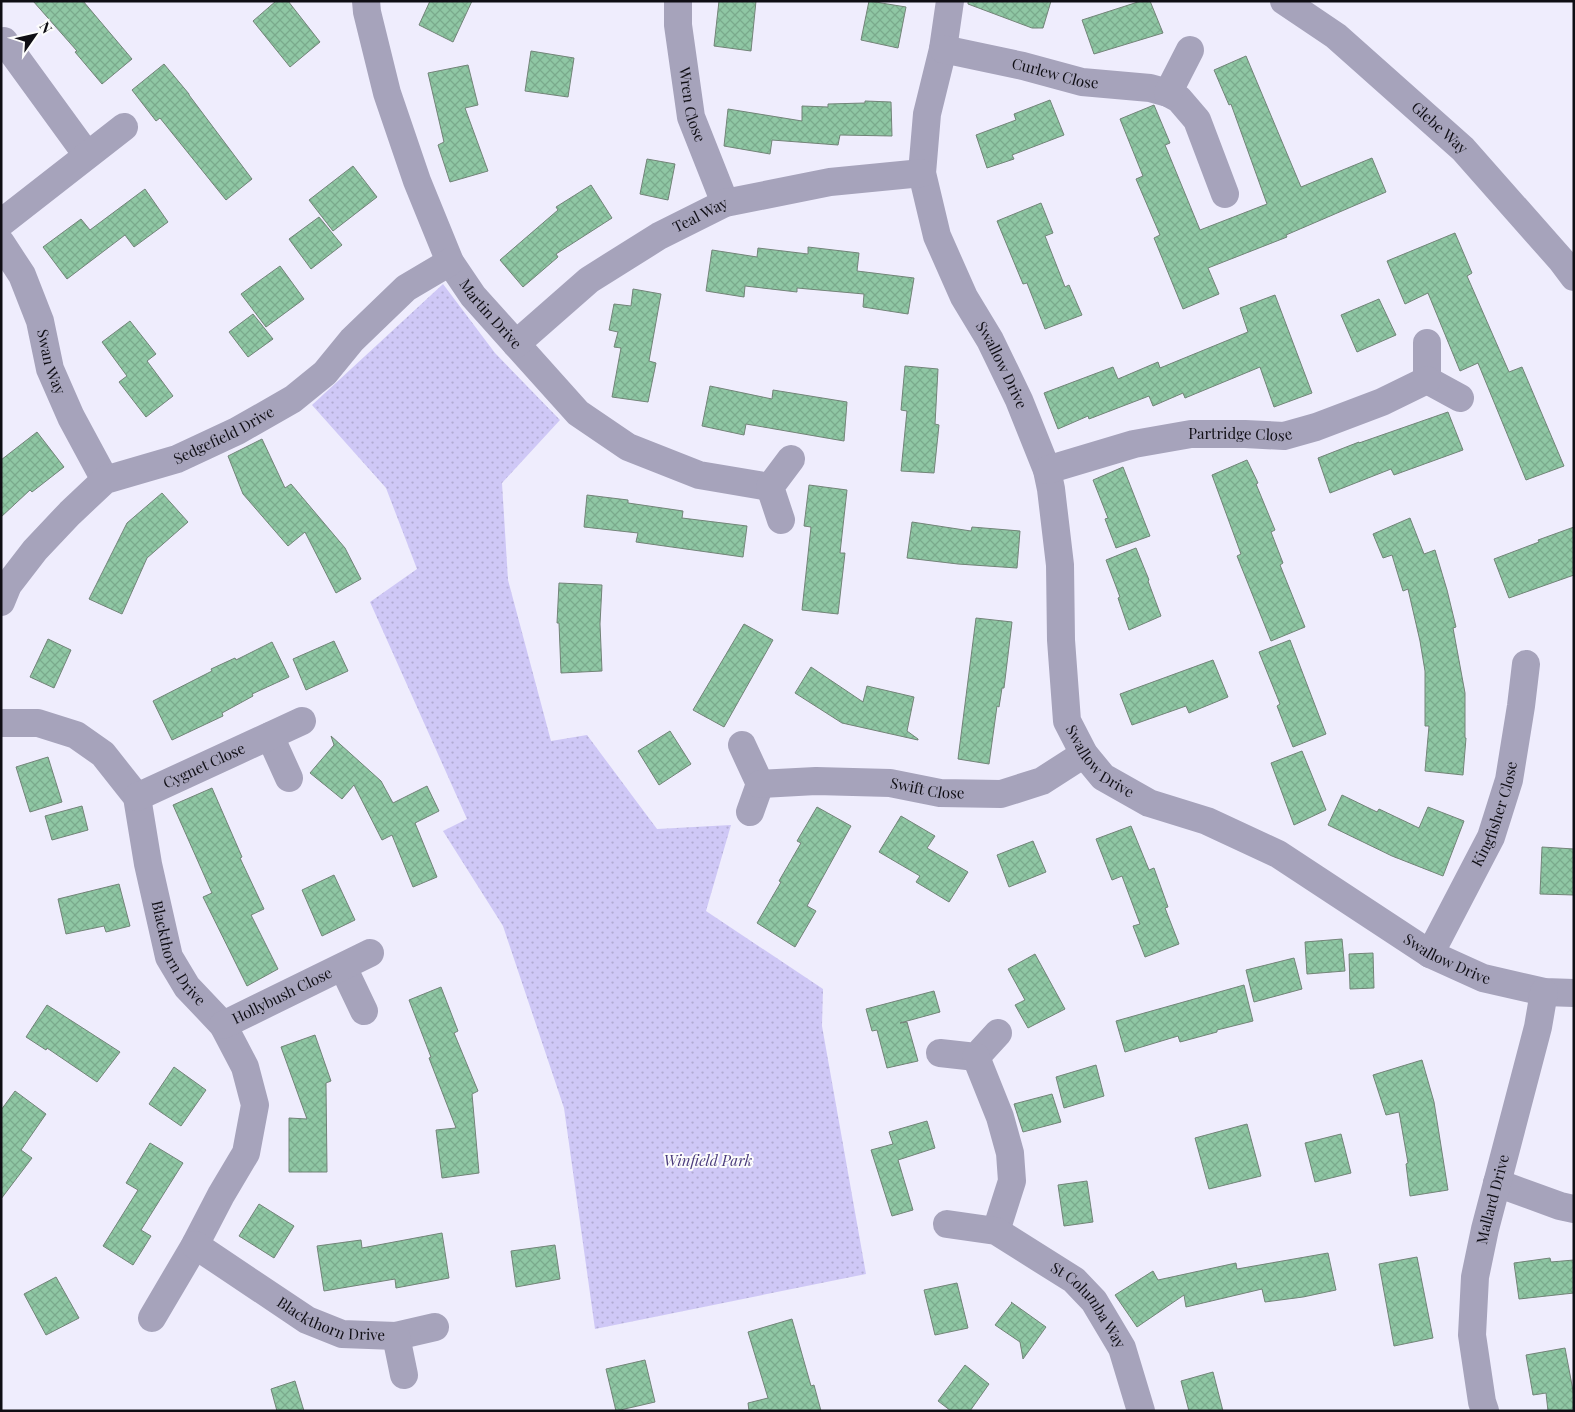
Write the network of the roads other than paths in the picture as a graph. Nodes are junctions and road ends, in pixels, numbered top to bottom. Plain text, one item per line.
1 (366, 1) edge
2 (678, 1) edge
3 (950, 1) edge
4 (1284, 1) edge
5 (4, 41) dead end
6 (943, 49) junction
7 (1190, 50) dead end
8 (1168, 92) junction
9 (124, 127) dead end
10 (87, 155) junction
11 (922, 173) junction
12 (1225, 194) dead end
13 (726, 202) junction
14 (1, 223) edge
15 (1, 243) edge
16 (450, 262) junction
17 (1574, 277) edge
18 (1428, 343) dead end
19 (516, 344) junction
20 (1427, 380) junction
21 (1460, 398) dead end
22 (790, 459) dead end
23 (1047, 470) junction
24 (105, 480) junction
25 (770, 486) junction
26 (781, 520) dead end
27 (1, 602) edge
28 (1526, 664) dead end
29 (302, 721) dead end
30 (1, 723) edge
31 (270, 736) junction
32 (742, 745) dead end
33 (1084, 754) junction
34 (289, 778) dead end
35 (760, 784) junction
36 (137, 797) junction
37 (750, 812) dead end
38 (370, 953) dead end
39 (1430, 954) junction
40 (343, 967) junction
41 (1544, 992) junction
42 (1574, 993) edge
43 (364, 1011) dead end
44 (223, 1025) junction
45 (998, 1033) dead end
46 (940, 1053) dead end
47 (976, 1057) junction
48 (1496, 1183) junction
49 (1574, 1209) edge
50 (947, 1224) dead end
51 (996, 1231) junction
52 (195, 1244) junction
53 (152, 1318) dead end
54 (434, 1327) dead end
55 (396, 1336) junction
56 (404, 1376) dead end
57 (1142, 1411) edge
58 (1485, 1411) edge

1 - 16 street, Martin Drive
2 - 13 street, Wren Close
3 - 6 street
4 - 17 street, Glebe Way
5 - 10 street
6 - 8 street, Curlew Close
6 - 11 street
7 - 8 street
8 - 12 street
9 - 10 street
10 - 14 street
11 - 13 street, Teal Way
11 - 23 street, Swallow Drive
13 - 19 street, Teal Way
15 - 24 street, Swan Way
16 - 19 street, Martin Drive
16 - 24 street, Sedgefield Drive
18 - 20 street
19 - 25 street, Martin Drive
20 - 21 street
20 - 23 street, Partridge Close
22 - 25 street
23 - 33 street, Swallow Drive
24 - 27 street, Sedgefield Drive
25 - 26 street
28 - 39 street, Kingfisher Close
29 - 31 street, Cygnet Close
30 - 36 street, Blackthorn Drive
31 - 34 street
31 - 36 street, Cygnet Close
32 - 35 street
33 - 35 street, Swift Close
33 - 39 street, Swallow Drive
35 - 37 street
36 - 44 street, Blackthorn Drive
38 - 40 street, Hollybush Close
39 - 41 street, Swallow Drive
40 - 43 street, Hollybush Close
40 - 44 street, Hollybush Close
41 - 42 street, Swallow Drive
41 - 48 street, Mallard Drive
44 - 52 street, Blackthorn Drive
45 - 47 street
46 - 47 street
47 - 51 street
48 - 49 street
48 - 58 street, Mallard Drive
50 - 51 street, St Columba Way
51 - 57 street, St Columba Way
52 - 53 street, Blackthorn Drive
52 - 55 street, Blackthorn Drive
54 - 55 street, Blackthorn Drive
55 - 56 street, Blackthorn Drive

